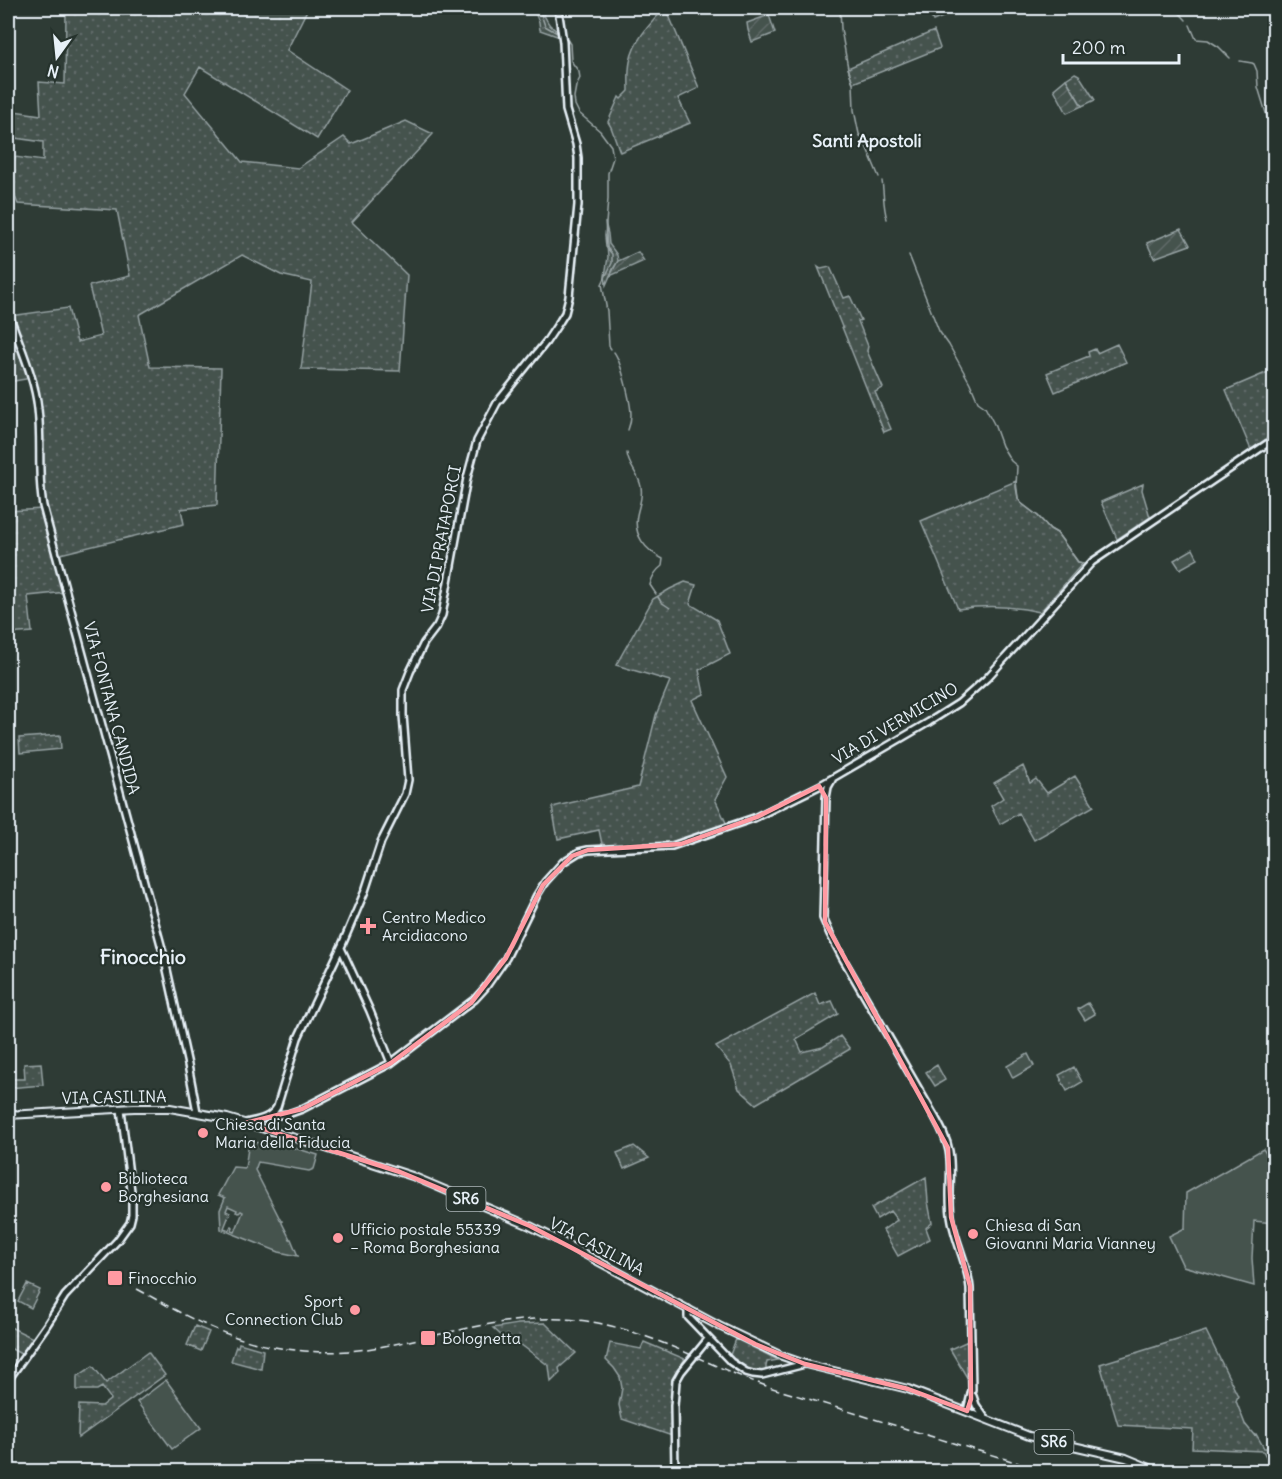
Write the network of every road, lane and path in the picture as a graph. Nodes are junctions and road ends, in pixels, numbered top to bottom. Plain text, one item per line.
1 (558, 8) edge
2 (8, 311) edge
3 (1275, 439) edge
4 (835, 776) junction
5 (819, 786) junction
6 (828, 788) junction
7 (826, 798) junction
8 (341, 948) junction
9 (391, 1063) junction
10 (121, 1109) junction
11 (196, 1112) junction
12 (8, 1115) edge
13 (269, 1116) junction
14 (245, 1123) junction
15 (688, 1309) junction
16 (708, 1339) junction
17 (805, 1364) junction
18 (8, 1380) edge
19 (972, 1390) junction
20 (974, 1402) junction
21 (970, 1412) junction
22 (985, 1418) junction
23 (675, 1472) edge
24 (1160, 1472) edge

1 - 8 main road, VIA DI PRATAPORCI
2 - 11 main road, VIA FONTANA CANDIDA
3 - 4 main road, VIA DI VERMICINO
4 - 5 main road
4 - 6 main road, VIA DI VERMICINO
5 - 6 main road
5 - 7 main road
5 - 9 main road
6 - 7 main road, VIA DI VERMICINO
7 - 19 main road, VIA DI VERMICINO
8 - 9 main road
8 - 13 main road, VIA DI PRATAPORCI
9 - 13 main road
10 - 11 main road, VIA CASILINA / SR6
10 - 12 main road, VIA CASILINA / SR6
10 - 18 main road
11 - 14 main road, VIA CASILINA / SR6
13 - 14 main road
14 - 15 main road, VIA CASILINA / SR6
15 - 16 main road
15 - 17 main road, VIA CASILINA / SR6
16 - 17 main road
16 - 23 main road
17 - 21 main road, VIA CASILINA / SR6
19 - 20 main road, VIA DI VERMICINO
19 - 21 main road, VIA DI VERMICINO
20 - 21 main road, VIA DI VERMICINO
20 - 22 main road, VIA DI VERMICINO
21 - 22 main road, VIA CASILINA / SR6
22 - 24 main road, VIA CASILINA / SR6

